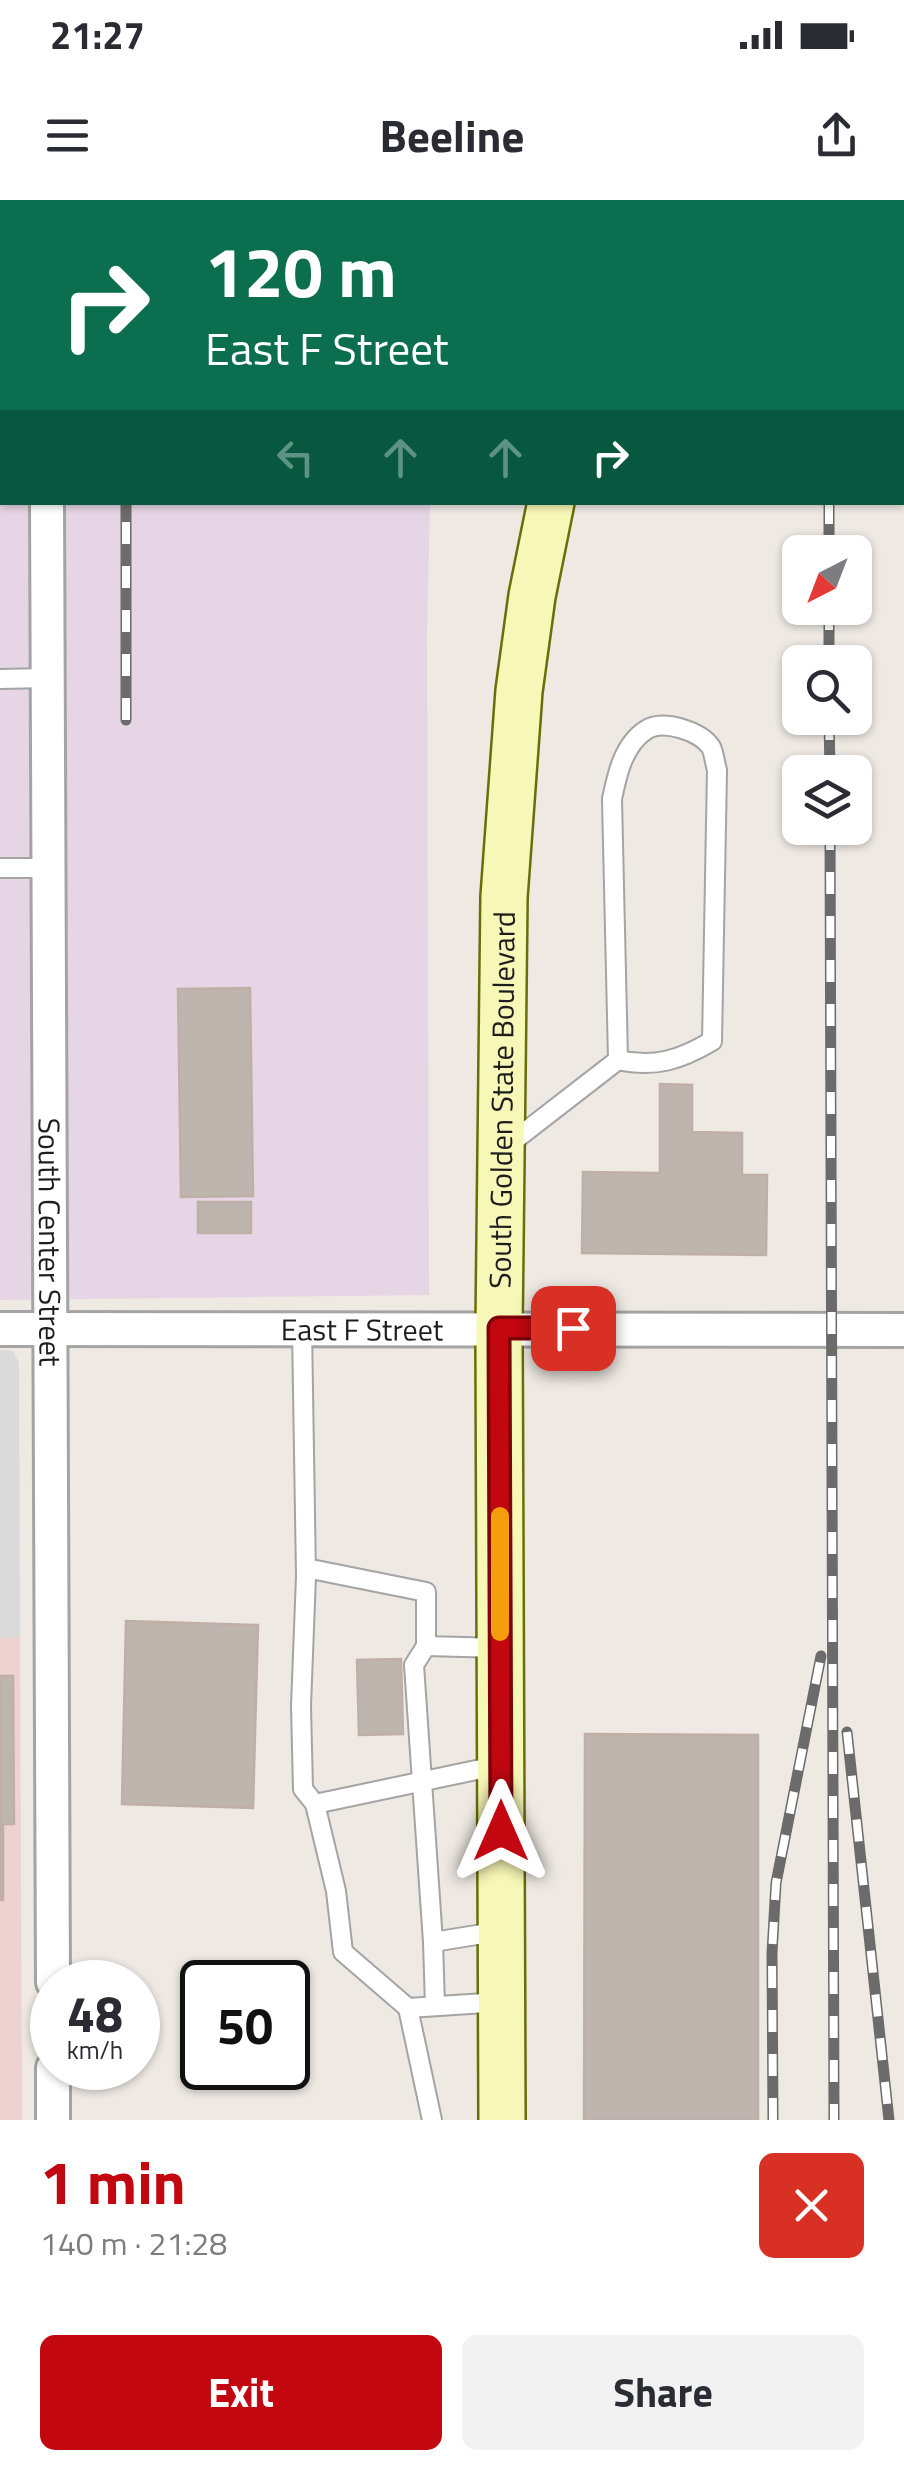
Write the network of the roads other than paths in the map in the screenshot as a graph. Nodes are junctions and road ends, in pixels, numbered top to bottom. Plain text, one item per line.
1 (47, 505) edge
2 (550, 509) edge
3 (48, 678) junction
4 (0, 679) edge
5 (0, 868) edge
6 (48, 868) junction
7 (618, 1060) junction
8 (503, 1150) junction
9 (499, 1328) junction
10 (0, 1329) edge
11 (50, 1329) junction
12 (302, 1329) junction
13 (904, 1330) edge
14 (306, 1568) junction
15 (426, 1646) junction
16 (500, 1648) junction
17 (500, 1765) junction
18 (423, 1781) junction
19 (316, 1804) junction
20 (501, 1930) junction
21 (434, 1942) junction
22 (52, 1960) edge
23 (501, 2002) junction
24 (435, 2006) junction
25 (408, 2008) junction
26 (53, 2090) edge
27 (53, 2120) edge
28 (432, 2120) edge
29 (502, 2120) edge

1 - 3 street, South Center Street
2 - 8 main road, South Golden State Boulevard
3 - 4 lane
3 - 6 street, South Center Street
5 - 6 lane
6 - 11 street, South Center Street
7 - 7 lane
7 - 8 lane
8 - 9 main road, South Golden State Boulevard
9 - 12 street, East F Street
9 - 13 street, East F Street
9 - 16 main road, South Golden State Boulevard
10 - 11 street, East F Street
11 - 12 street, East F Street
11 - 22 street, South Center Street
12 - 14 lane
14 - 15 lane
14 - 19 lane
15 - 16 lane
15 - 18 lane
16 - 17 main road, South Golden State Boulevard
17 - 18 lane
17 - 20 main road, South Golden State Boulevard
18 - 19 lane
18 - 21 lane
19 - 25 lane
20 - 21 lane
20 - 23 main road, South Golden State Boulevard
21 - 24 lane
23 - 24 lane
23 - 29 main road, South Golden State Boulevard
24 - 25 lane
25 - 28 lane
26 - 27 street

